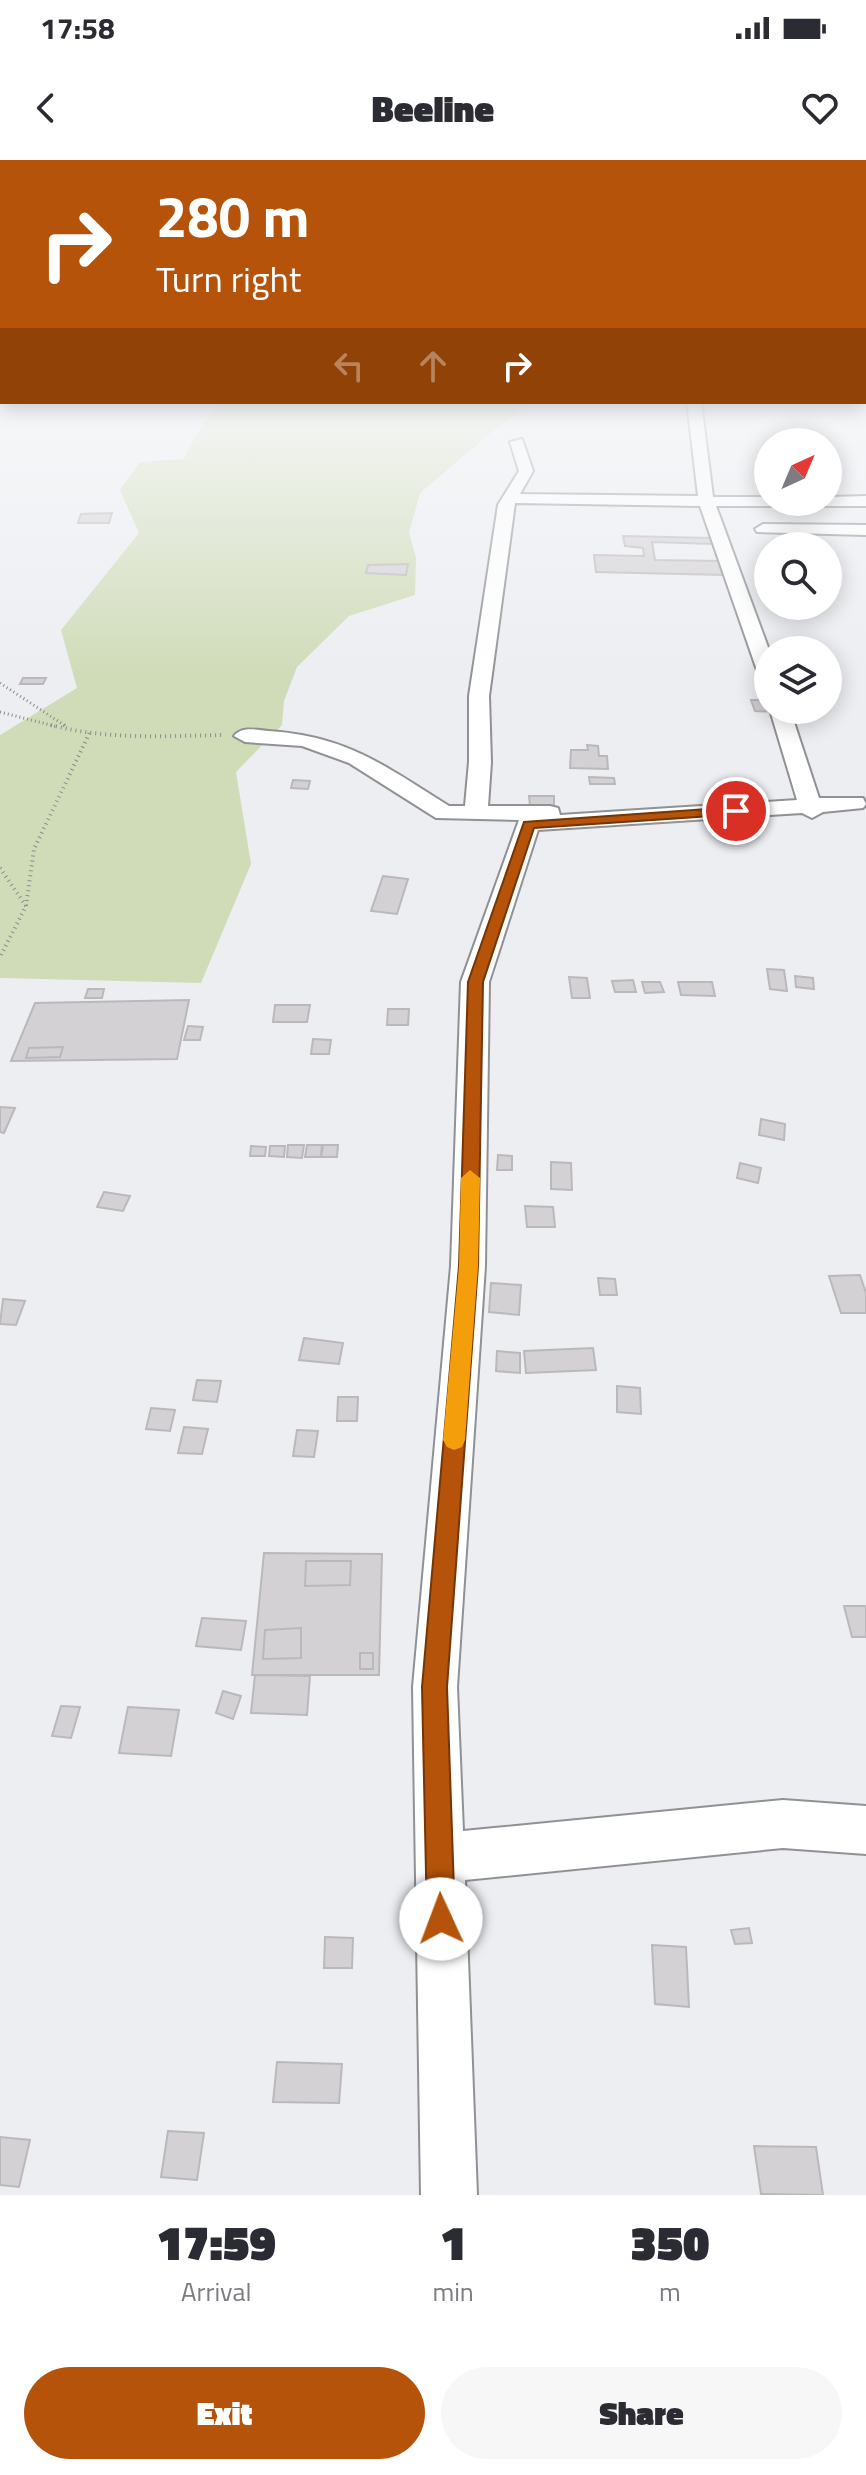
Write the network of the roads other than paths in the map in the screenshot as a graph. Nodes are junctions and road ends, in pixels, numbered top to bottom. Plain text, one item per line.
1 (518, 485) edge
2 (704, 485) edge
3 (510, 498) junction
4 (706, 501) junction
5 (842, 501) edge
6 (866, 501) edge
7 (754, 502) edge
8 (763, 529) dead end
9 (866, 530) edge
10 (755, 636) edge
11 (784, 724) edge
12 (245, 736) road end
13 (861, 804) edge
14 (812, 811) junction
15 (476, 813) junction
16 (866, 1830) edge
17 (439, 1858) junction
18 (449, 2195) edge

1 - 3 street
2 - 4 street
3 - 4 street
3 - 15 street
4 - 7 street
4 - 10 street
5 - 6 street
8 - 9 street
11 - 14 street
12 - 15 street
13 - 14 street
13 - 17 street
14 - 15 street
16 - 17 street
17 - 18 street

